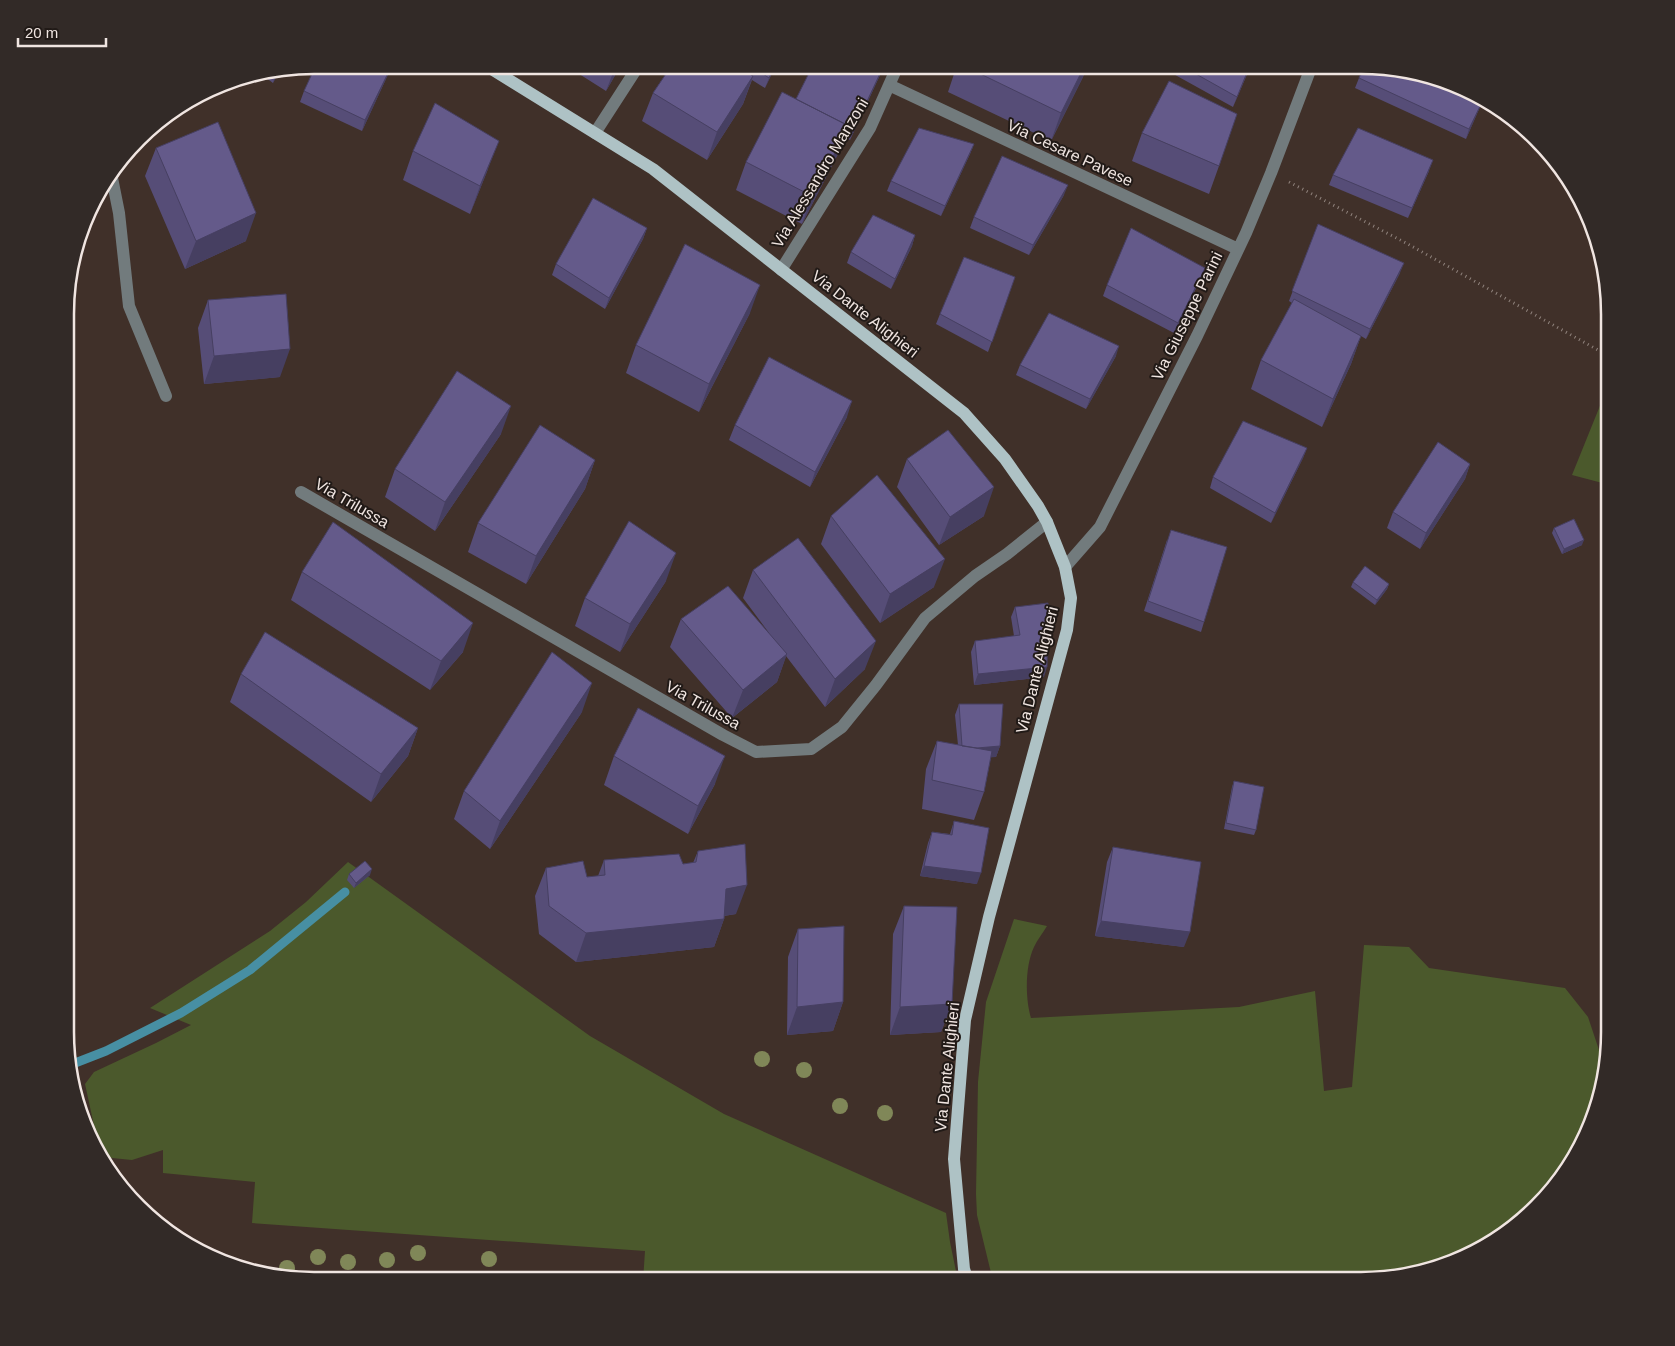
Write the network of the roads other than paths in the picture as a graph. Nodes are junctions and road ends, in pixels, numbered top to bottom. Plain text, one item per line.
1 (500, 74) edge
2 (633, 74) edge
3 (894, 74) edge
4 (1309, 74) edge
5 (889, 85) junction
6 (595, 133) junction
7 (113, 182) edge
8 (1238, 249) junction
9 (781, 270) junction
10 (166, 396) dead end
11 (301, 492) dead end
12 (1047, 522) junction
13 (1065, 567) junction
14 (965, 1272) edge

1 - 6 main road, Via Dante Alighieri
2 - 6 street
3 - 5 street, Via Alessandro Manzoni
4 - 8 street, Via Giuseppe Parini
5 - 8 street, Via Cesare Pavese
5 - 9 street, Via Alessandro Manzoni
6 - 9 main road, Via Dante Alighieri
7 - 10 street
8 - 13 street, Via Giuseppe Parini
9 - 12 main road, Via Dante Alighieri
11 - 12 street, Via Trilussa
12 - 13 main road, Via Dante Alighieri
13 - 14 main road, Via Dante Alighieri

